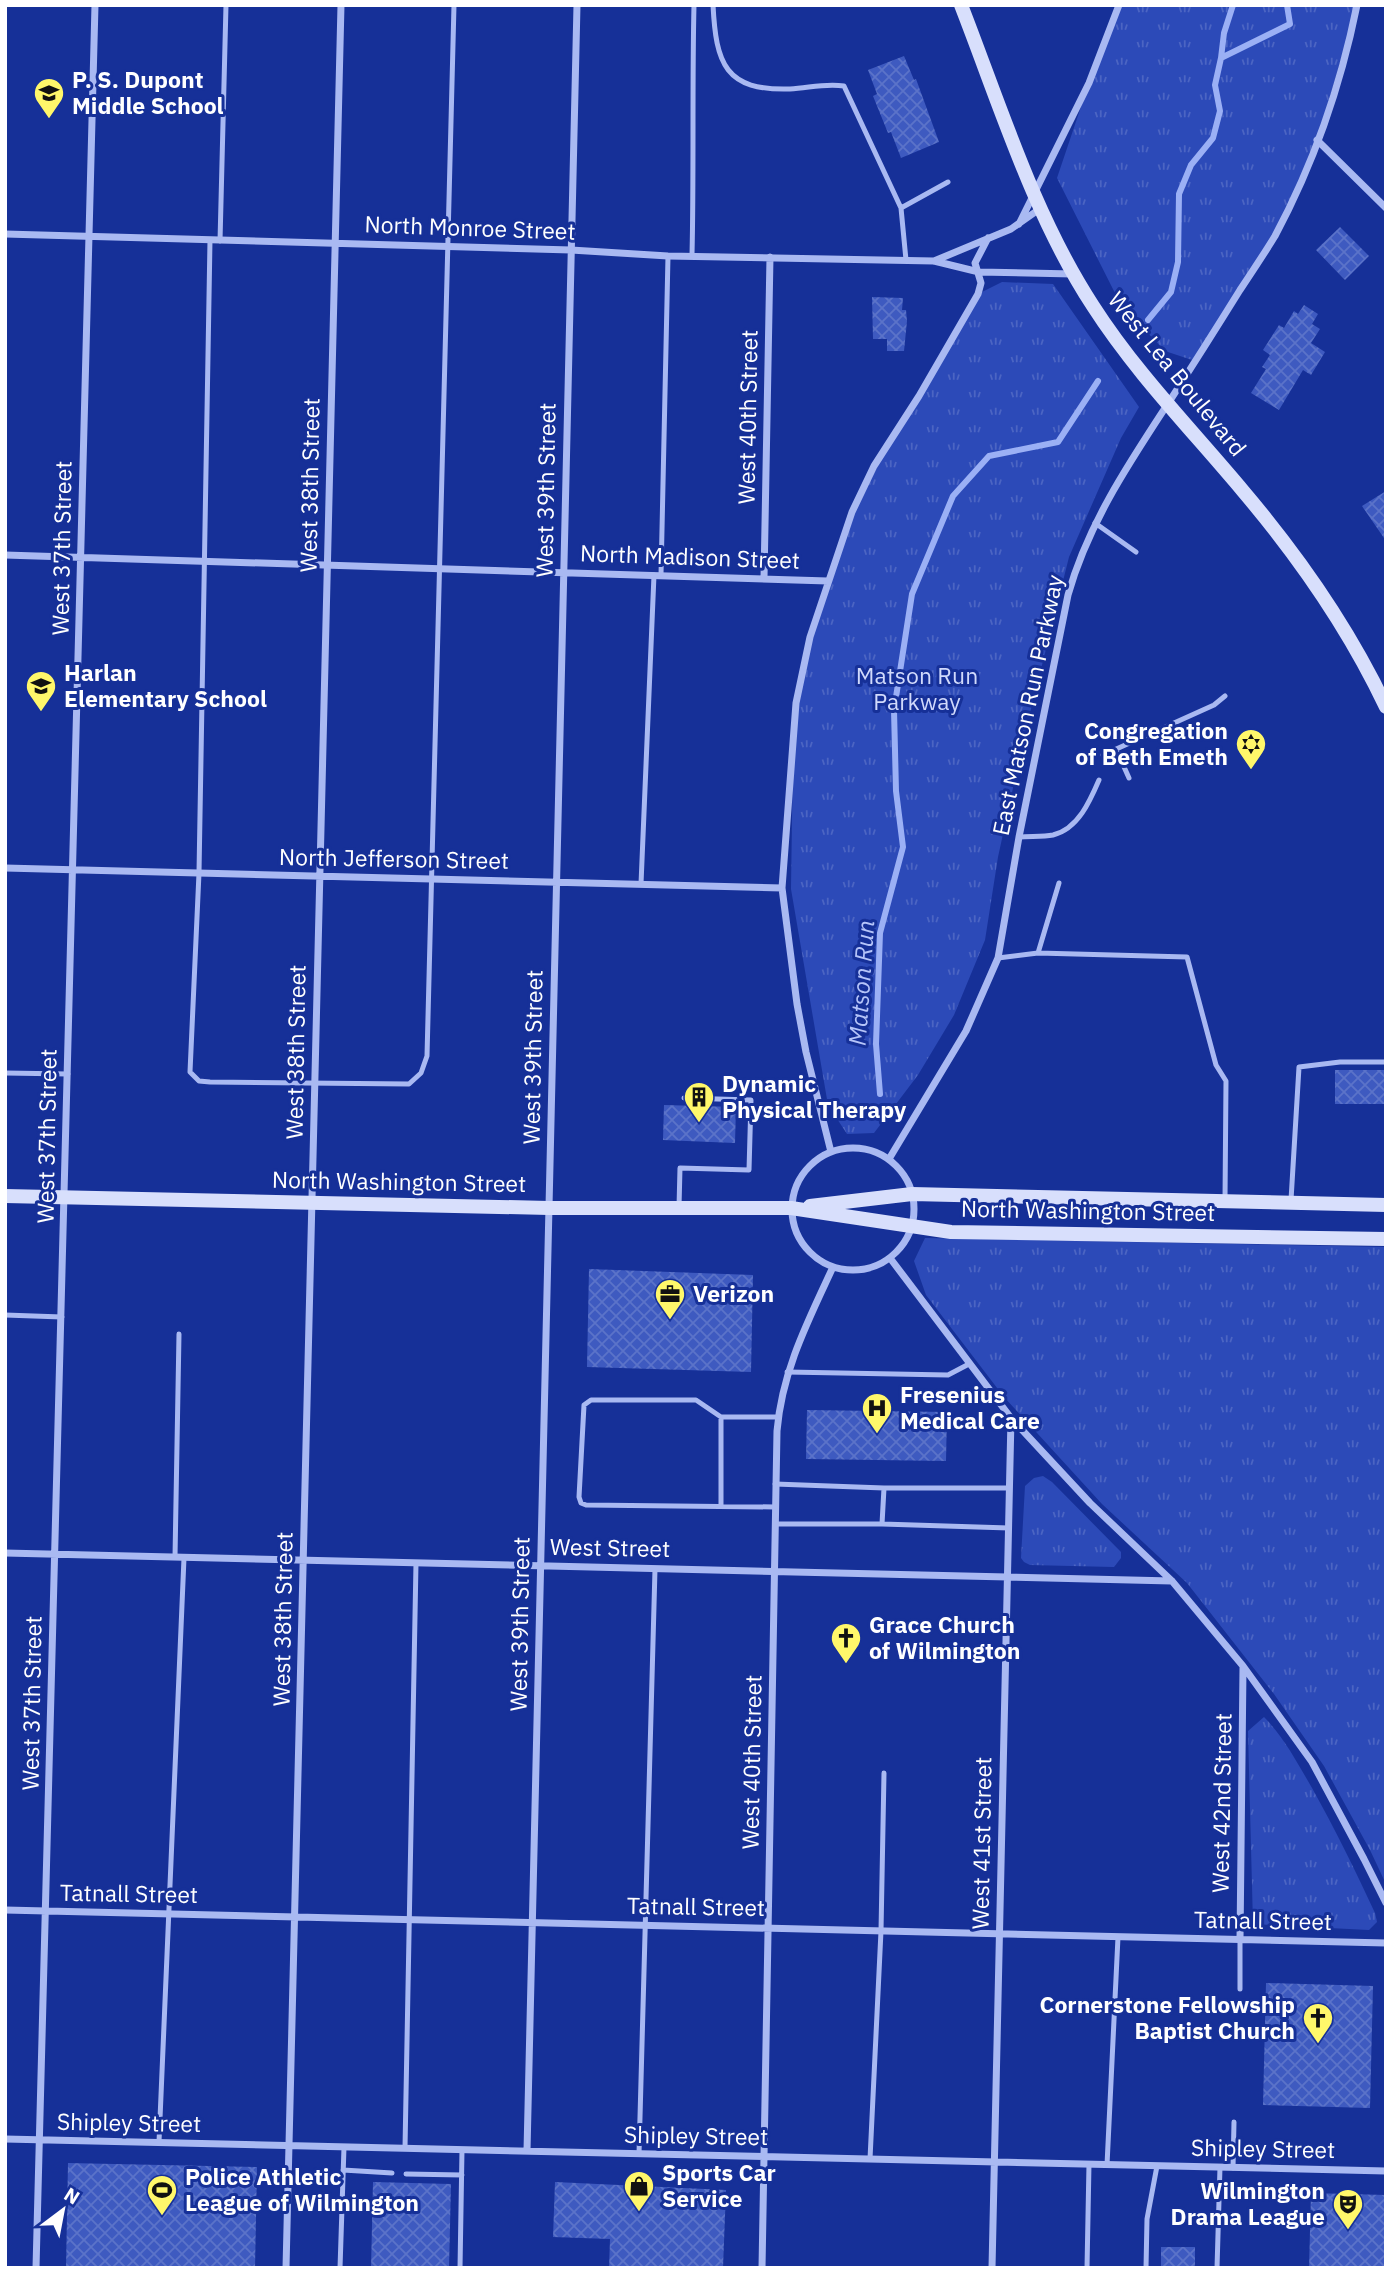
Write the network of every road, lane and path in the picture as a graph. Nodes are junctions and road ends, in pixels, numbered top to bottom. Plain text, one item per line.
1 (95, 5) edge
2 (226, 5) edge
3 (341, 5) edge
4 (454, 5) edge
5 (577, 5) edge
6 (694, 5) edge
7 (713, 5) edge
8 (961, 5) edge
9 (1119, 5) edge
10 (1357, 5) edge
11 (1317, 140) junction
12 (948, 182) dead end
13 (1035, 194) junction
14 (901, 208) junction
15 (1041, 208) junction
16 (1386, 208) edge
17 (1019, 225) junction
18 (5, 234) edge
19 (89, 237) junction
20 (988, 238) junction
21 (210, 240) junction
22 (220, 241) junction
23 (336, 244) junction
24 (449, 247) junction
25 (571, 250) junction
26 (692, 255) junction
27 (668, 256) junction
28 (771, 257) junction
29 (906, 260) junction
30 (934, 261) junction
31 (979, 272) junction
32 (1073, 274) junction
33 (1167, 404) junction
34 (1095, 523) junction
35 (1136, 552) dead end
36 (5, 555) edge
37 (81, 558) junction
38 (205, 561) junction
39 (328, 565) junction
40 (441, 569) junction
41 (564, 572) junction
42 (657, 575) junction
43 (764, 578) junction
44 (828, 581) junction
45 (1225, 695) dead end
46 (1386, 708) edge
47 (1116, 749) junction
48 (1103, 755) dead end
49 (1129, 778) dead end
50 (1099, 780) dead end
51 (1019, 837) junction
52 (5, 868) edge
53 (73, 870) junction
54 (200, 873) junction
55 (320, 876) junction
56 (432, 879) junction
57 (557, 882) junction
58 (1059, 883) dead end
59 (641, 884) junction
60 (782, 888) junction
61 (1038, 953) junction
62 (998, 958) junction
63 (1386, 1062) edge
64 (5, 1073) edge
65 (68, 1074) junction
66 (315, 1084) junction
67 (684, 1098) dead end
68 (831, 1152) junction
69 (888, 1159) junction
70 (912, 1194) junction
71 (5, 1196) edge
72 (65, 1198) junction
73 (1225, 1202) junction
74 (1290, 1203) junction
75 (312, 1204) junction
76 (1386, 1205) edge
77 (679, 1207) junction
78 (549, 1208) junction
79 (791, 1208) junction
80 (912, 1227) junction
81 (1386, 1239) edge
82 (890, 1258) junction
83 (833, 1267) junction
84 (5, 1315) edge
85 (62, 1317) junction
86 (179, 1334) dead end
87 (969, 1364) junction
88 (788, 1372) junction
89 (721, 1417) junction
90 (778, 1417) junction
91 (1011, 1418) junction
92 (775, 1484) junction
93 (884, 1488) junction
94 (1009, 1488) junction
95 (721, 1506) junction
96 (775, 1507) junction
97 (775, 1524) junction
98 (882, 1524) junction
99 (1009, 1528) junction
100 (5, 1553) edge
101 (55, 1555) junction
102 (174, 1557) junction
103 (184, 1558) junction
104 (303, 1560) junction
105 (416, 1563) junction
106 (541, 1566) junction
107 (655, 1569) junction
108 (774, 1572) junction
109 (1008, 1577) junction
110 (1172, 1581) junction
111 (1243, 1666) junction
112 (884, 1773) dead end
113 (1386, 1903) edge
114 (5, 1910) edge
115 (46, 1911) junction
116 (168, 1914) junction
117 (295, 1917) junction
118 (409, 1920) junction
119 (532, 1923) junction
120 (644, 1926) junction
121 (768, 1928) junction
122 (881, 1931) junction
123 (1000, 1934) junction
124 (1118, 1937) junction
125 (1240, 1940) junction
126 (1386, 1943) edge
127 (1240, 1989) dead end
128 (1234, 2122) dead end
129 (5, 2139) edge
130 (40, 2140) junction
131 (159, 2143) junction
132 (289, 2146) junction
133 (344, 2147) junction
134 (405, 2148) junction
135 (462, 2150) junction
136 (527, 2151) junction
137 (639, 2154) junction
138 (764, 2157) junction
139 (870, 2159) junction
140 (995, 2162) junction
141 (1089, 2164) junction
142 (1107, 2165) junction
143 (1157, 2166) junction
144 (1220, 2167) junction
145 (1233, 2168) junction
146 (343, 2170) junction
147 (1386, 2171) edge
148 (392, 2173) dead end
149 (406, 2174) dead end
150 (462, 2175) junction
151 (36, 2268) edge
152 (286, 2268) edge
153 (340, 2268) edge
154 (460, 2268) edge
155 (762, 2268) edge
156 (992, 2268) edge
157 (1087, 2268) edge
158 (1146, 2268) edge
159 (1217, 2268) edge

1 - 19 street, West 37th Street
2 - 22 lane
3 - 23 street, West 38th Street
4 - 24 lane
5 - 25 street, West 39th Street
6 - 26 lane
7 - 14 lane
8 - 13 main road, West Lea Boulevard
9 - 13 street
10 - 11 street, East Matson Run Parkway
11 - 16 street
11 - 33 street, East Matson Run Parkway
12 - 14 lane
13 - 15 main road, West Lea Boulevard
13 - 17 street
14 - 29 lane
15 - 17 street
15 - 32 main road, West Lea Boulevard
17 - 20 street
18 - 19 street, North Monroe Street
19 - 21 street, North Monroe Street
19 - 37 street, West 37th Street
20 - 30 street
20 - 31 street
21 - 22 street, North Monroe Street
21 - 38 lane
22 - 23 street, North Monroe Street
23 - 24 street, North Monroe Street
23 - 39 street, West 38th Street
24 - 25 street, North Monroe Street
24 - 40 lane
25 - 27 street, North Monroe Street
25 - 41 street, West 39th Street
26 - 27 street, North Monroe Street
26 - 28 street, North Monroe Street
27 - 42 lane
28 - 29 street, North Monroe Street
28 - 43 street, West 40th Street
29 - 30 street, North Monroe Street
30 - 31 street
31 - 32 street
31 - 44 street
32 - 33 main road, West Lea Boulevard
33 - 34 street, East Matson Run Parkway
33 - 46 main road, West Lea Boulevard
34 - 35 lane
34 - 51 street, East Matson Run Parkway
36 - 37 street, North Madison Street
37 - 38 street, North Madison Street
37 - 53 street, West 37th Street
38 - 39 street, North Madison Street
38 - 54 lane
39 - 40 street, North Madison Street
39 - 55 street, West 38th Street
40 - 41 street, North Madison Street
40 - 56 lane
41 - 42 street, North Madison Street
41 - 57 street, West 39th Street
42 - 43 street, North Madison Street
42 - 59 lane
43 - 44 street, North Madison Street
44 - 60 street
45 - 47 lane
47 - 48 lane
47 - 49 lane
50 - 51 lane
51 - 62 street, East Matson Run Parkway
52 - 53 street, North Jefferson Street
53 - 54 street, North Jefferson Street
53 - 65 street, West 37th Street
54 - 55 street, North Jefferson Street
54 - 66 lane
55 - 56 street, North Jefferson Street
55 - 66 street, West 38th Street
56 - 57 street, North Jefferson Street
56 - 66 lane
57 - 59 street, North Jefferson Street
57 - 78 street, West 39th Street
58 - 61 lane
59 - 60 street, North Jefferson Street
60 - 68 street
61 - 62 lane
61 - 73 lane
62 - 69 street, East Matson Run Parkway
63 - 74 lane
64 - 65 lane
65 - 72 street, West 37th Street
66 - 75 street, West 38th Street
67 - 77 lane
68 - 69 street
68 - 79 street
69 - 70 street
70 - 73 main road, North Washington Street
70 - 79 main road, North Washington Street
70 - 80 street
71 - 72 main road, North Washington Street
72 - 75 main road, North Washington Street
72 - 85 street, West 37th Street
73 - 74 main road, North Washington Street
74 - 76 main road, North Washington Street
75 - 78 main road, North Washington Street
75 - 104 street, West 38th Street
77 - 78 main road, North Washington Street
77 - 79 main road, North Washington Street
78 - 106 street, West 39th Street
79 - 80 main road, North Washington Street
79 - 83 street
80 - 81 main road, North Washington Street
80 - 82 street
82 - 83 street
82 - 87 street
83 - 88 street, West 40th Street
84 - 85 lane
85 - 101 street, West 37th Street
86 - 102 lane
87 - 88 lane
87 - 91 street
88 - 90 street, West 40th Street
89 - 90 lane
89 - 95 lane
89 - 95 lane
90 - 92 street, West 40th Street
91 - 94 street, West 41st Street
91 - 110 street
92 - 93 lane
92 - 96 street, West 40th Street
93 - 94 lane
93 - 98 lane
94 - 99 street, West 41st Street
95 - 96 lane
96 - 97 street, West 40th Street
97 - 98 lane
97 - 108 street, West 40th Street
98 - 99 lane
99 - 109 street, West 41st Street
100 - 101 street, West Street
101 - 102 street, West Street
101 - 115 street, West 37th Street
102 - 103 street, West Street
103 - 104 street, West Street
103 - 116 lane
104 - 105 street, West Street
104 - 117 street, West 38th Street
105 - 106 street, West Street
105 - 118 lane
106 - 107 street, West Street
106 - 119 street, West 39th Street
107 - 108 street, West Street
107 - 120 lane
108 - 109 street, West Street
108 - 121 street, West 40th Street
109 - 110 street, West Street
109 - 123 street, West 41st Street
110 - 111 street
111 - 113 street
111 - 125 street, West 42nd Street
112 - 122 lane
114 - 115 street, Tatnall Street
115 - 116 street, Tatnall Street
115 - 130 street, West 37th Street
116 - 117 street, Tatnall Street
116 - 131 lane
117 - 118 street, Tatnall Street
117 - 132 street, West 38th Street
118 - 119 street, Tatnall Street
118 - 134 lane
119 - 120 street, Tatnall Street
119 - 136 street, West 39th Street
120 - 121 street, Tatnall Street
120 - 137 lane
121 - 122 street, Tatnall Street
121 - 138 street, West 40th Street
122 - 123 street, Tatnall Street
122 - 139 lane
123 - 124 street, Tatnall Street
123 - 140 street, West 41st Street
124 - 125 street, Tatnall Street
124 - 142 lane
125 - 126 street, Tatnall Street
125 - 127 lane
128 - 145 lane
129 - 130 street, Shipley Street
130 - 131 street, Shipley Street
130 - 151 street, West 37th Street
131 - 132 street, Shipley Street
132 - 133 street, Shipley Street
132 - 152 street, West 38th Street
133 - 134 street, Shipley Street
133 - 146 lane
134 - 135 street, Shipley Street
135 - 136 street, Shipley Street
135 - 150 lane
136 - 137 street, Shipley Street
137 - 138 street, Shipley Street
138 - 139 street, Shipley Street
138 - 155 street, West 40th Street
139 - 140 street, Shipley Street
140 - 141 street, Shipley Street
140 - 156 street, West 41st Street
141 - 142 street, Shipley Street
141 - 157 lane
142 - 143 street, Shipley Street
143 - 144 street, Shipley Street
143 - 158 lane
144 - 145 street, Shipley Street
144 - 159 lane
145 - 147 street, Shipley Street
146 - 148 lane
146 - 153 lane
149 - 150 lane
150 - 154 lane

